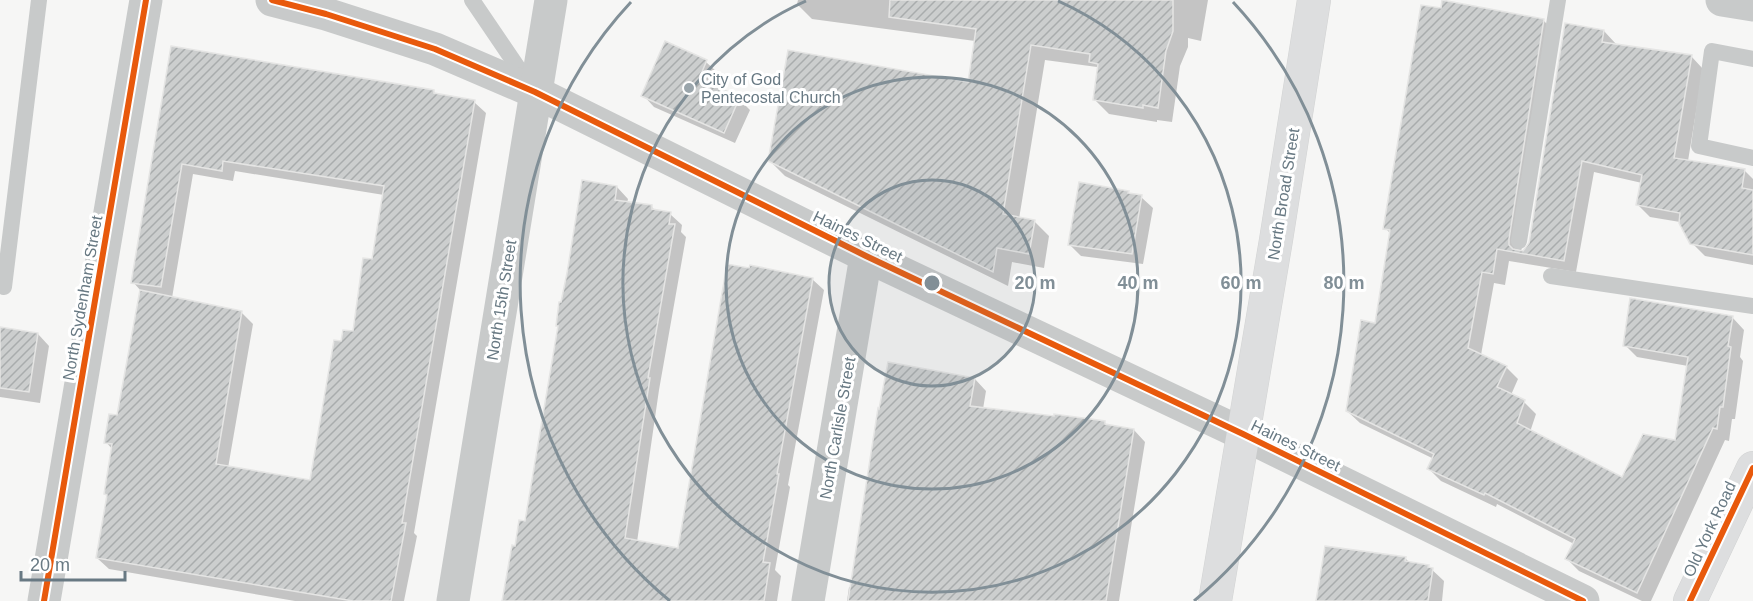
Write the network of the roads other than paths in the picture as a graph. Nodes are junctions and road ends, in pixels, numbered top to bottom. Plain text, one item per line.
1 (39, 0) edge
2 (146, 0) edge
3 (272, 0) edge
4 (472, 0) edge
5 (551, 0) edge
6 (1314, 0) edge
7 (1558, 0) edge
8 (1753, 59) edge
9 (535, 92) junction
10 (1753, 158) edge
11 (1519, 242) dead end
12 (866, 256) junction
13 (1551, 276) dead end
14 (4, 287) dead end
15 (1753, 306) edge
16 (1243, 434) junction
17 (1753, 468) edge
18 (44, 601) edge
19 (453, 601) edge
20 (808, 601) edge
21 (1215, 601) edge
22 (1583, 601) edge
23 (1690, 601) edge

1 - 14 lane
2 - 18 street, North Sydenham Street
3 - 9 street, Haines Street
4 - 9 lane
5 - 9 street, North 15th Street
6 - 16 main road, North Broad Street
7 - 11 lane
8 - 10 lane
9 - 12 street, Haines Street
9 - 19 street, North 15th Street
12 - 16 street, Haines Street
12 - 20 street, North Carlisle Street
13 - 15 lane
16 - 21 main road, North Broad Street
16 - 22 street, Haines Street
17 - 23 main road, Old York Road

